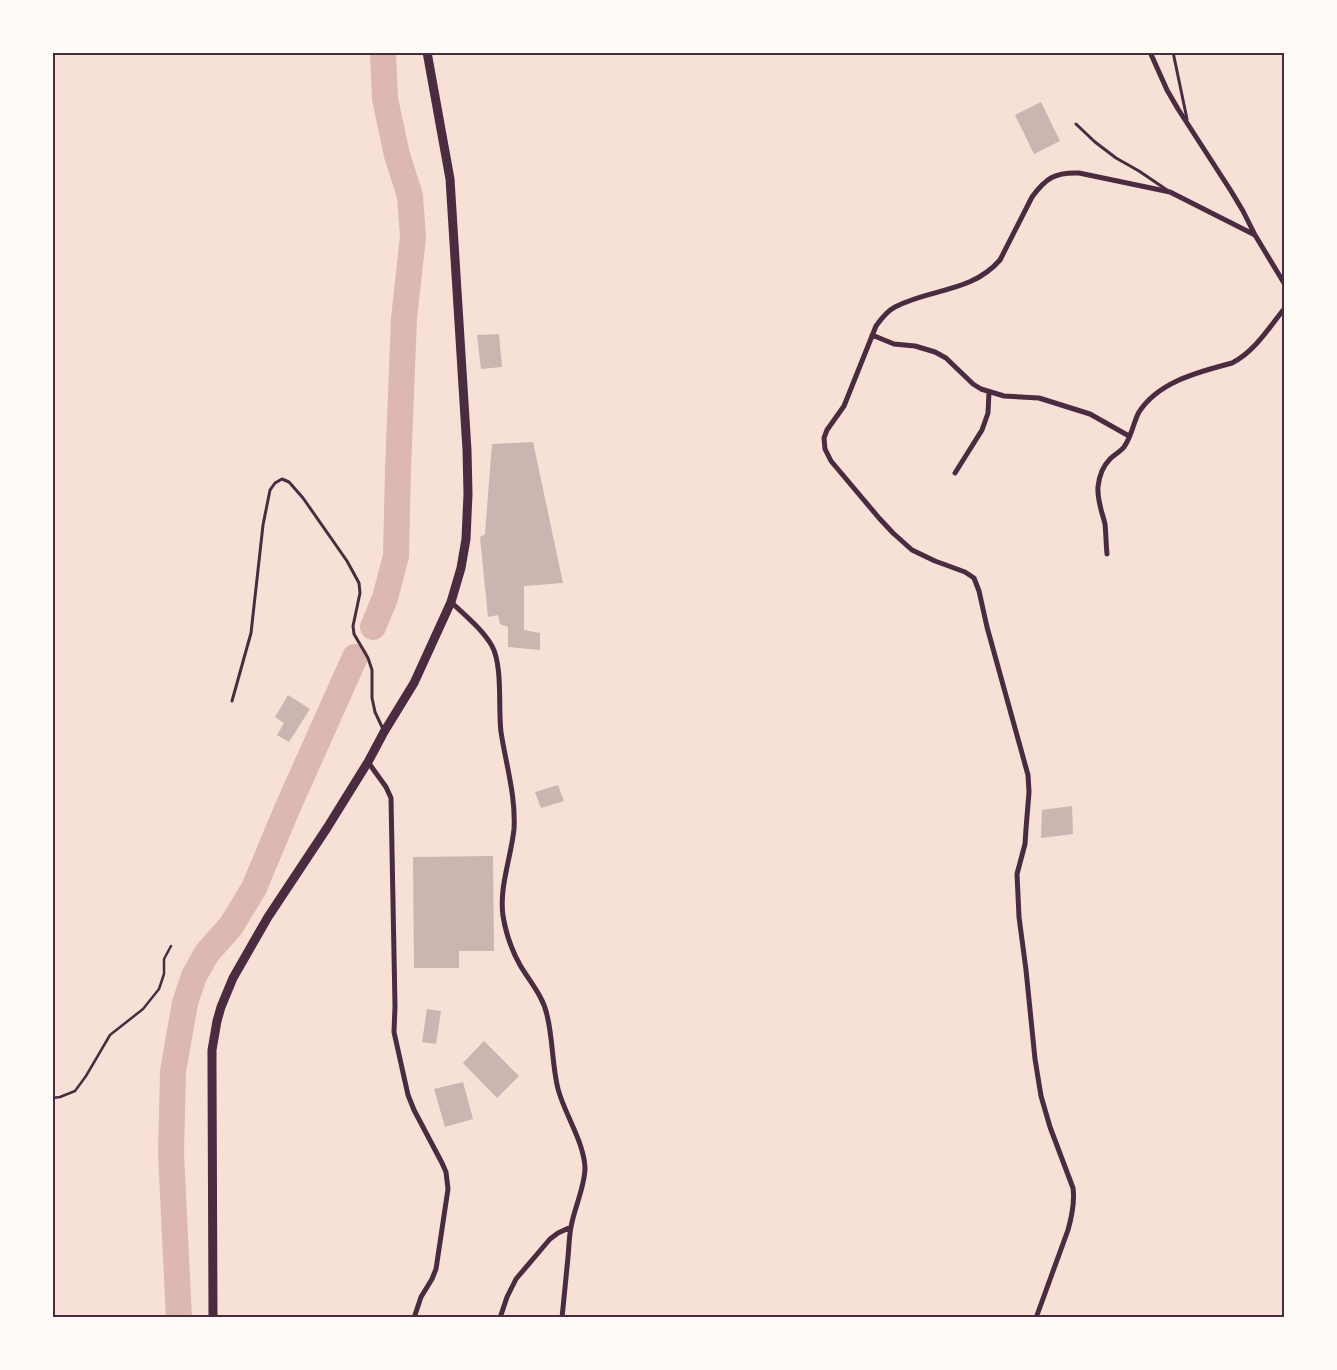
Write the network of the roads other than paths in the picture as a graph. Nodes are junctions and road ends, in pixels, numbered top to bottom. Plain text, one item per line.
1 (427, 52) edge
2 (1150, 52) edge
3 (1173, 52) edge
4 (1076, 124) dead end
5 (1188, 125) junction
6 (1170, 192) junction
7 (1254, 235) junction
8 (1284, 283) edge
9 (1284, 309) edge
10 (872, 334) junction
11 (989, 392) junction
12 (1129, 436) junction
13 (955, 473) dead end
14 (1107, 554) dead end
15 (451, 602) junction
16 (232, 701) dead end
17 (384, 732) junction
18 (368, 762) junction
19 (571, 1227) junction
20 (213, 1318) edge
21 (414, 1318) edge
22 (500, 1318) edge
23 (562, 1318) edge
24 (1036, 1318) edge

1 - 15 main road
2 - 5 street
3 - 5 lane
4 - 6 lane
5 - 7 street
6 - 7 street
6 - 10 street
7 - 8 street
9 - 12 street
10 - 11 street
10 - 24 street
11 - 12 street
11 - 13 street
12 - 14 street
15 - 17 main road
15 - 19 street
16 - 17 lane
17 - 18 main road
18 - 20 main road
18 - 21 street
19 - 22 street
19 - 23 street

